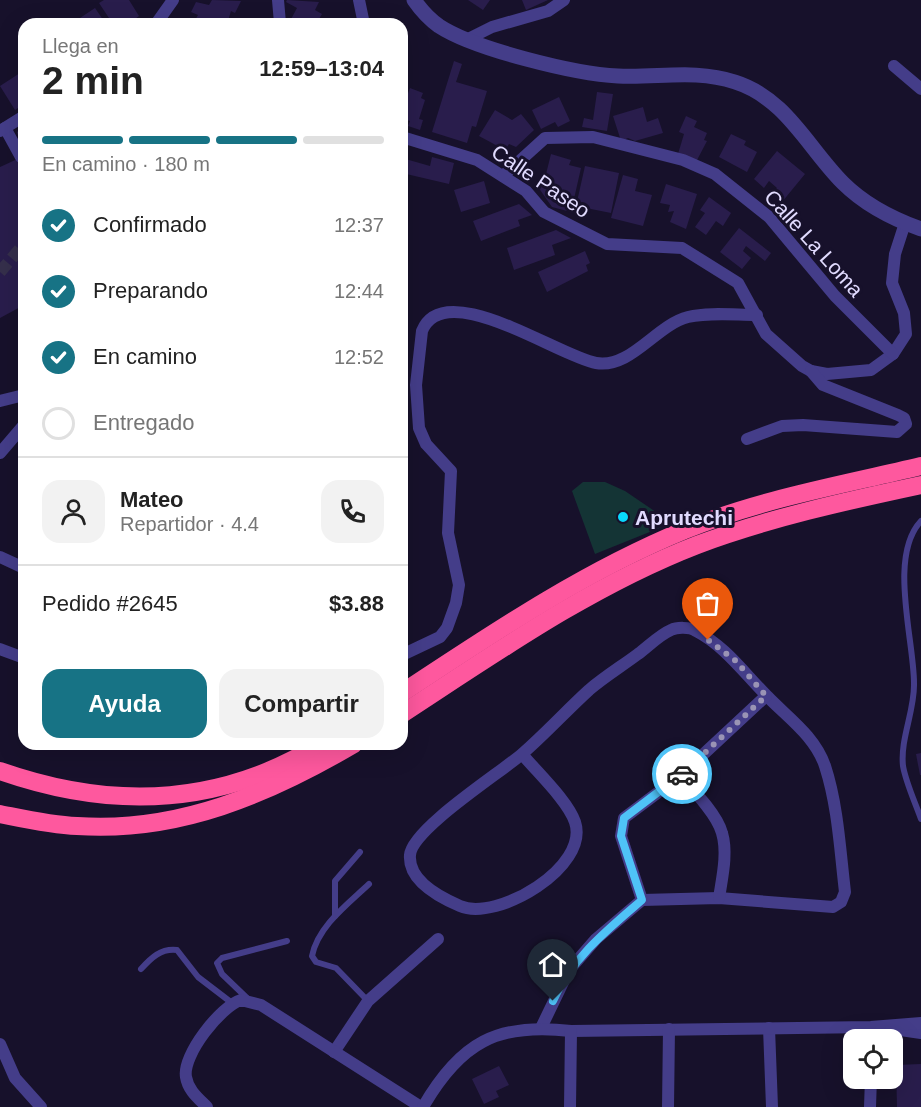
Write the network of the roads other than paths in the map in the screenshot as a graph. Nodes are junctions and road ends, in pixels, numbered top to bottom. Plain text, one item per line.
1 (173, 0) edge
2 (278, 0) edge
3 (359, 0) edge
4 (414, 0) edge
5 (564, 0) edge
6 (160, 18) edge
7 (280, 18) edge
8 (363, 18) edge
9 (466, 39) junction
10 (894, 66) dead end
11 (921, 89) edge
12 (18, 120) edge
13 (2, 130) edge
14 (408, 139) edge
15 (18, 153) edge
16 (503, 176) junction
17 (905, 223) junction
18 (921, 229) edge
19 (757, 315) junction
20 (893, 354) junction
21 (811, 371) junction
22 (18, 397) edge
23 (0, 402) edge
24 (18, 432) edge
25 (747, 439) dead end
26 (0, 453) edge
27 (921, 466) edge
28 (921, 485) edge
29 (921, 521) edge
30 (0, 557) edge
31 (18, 565) edge
32 (0, 650) edge
33 (408, 652) edge
34 (18, 656) edge
35 (408, 689) edge
36 (766, 696) junction
37 (408, 710) edge
38 (308, 750) edge
39 (343, 750) edge
40 (522, 754) junction
41 (0, 771) edge
42 (680, 776) junction
43 (0, 814) edge
44 (921, 819) edge
45 (360, 852) dead end
46 (369, 884) dead end
47 (719, 898) junction
48 (642, 900) junction
49 (335, 916) junction
50 (438, 939) dead end
51 (287, 941) dead end
52 (141, 969) dead end
53 (251, 1001) junction
54 (368, 1001) junction
55 (232, 1003) junction
56 (921, 1023) edge
57 (541, 1028) junction
58 (769, 1028) junction
59 (669, 1029) junction
60 (885, 1029) edge
61 (843, 1030) edge
62 (571, 1031) junction
63 (903, 1032) edge
64 (921, 1033) edge
65 (0, 1044) edge
66 (334, 1052) junction
67 (871, 1089) edge
68 (41, 1107) edge
69 (207, 1107) edge
70 (422, 1107) edge
71 (570, 1107) edge
72 (668, 1107) edge
73 (772, 1107) edge
74 (870, 1107) edge

1 - 6 street
2 - 7 street
3 - 8 street
4 - 9 street
5 - 9 street
9 - 17 street
10 - 11 street
12 - 13 street
13 - 15 street
14 - 16 street, Calle Paseo
16 - 19 street, Calle Paseo
16 - 20 street, Calle La Loma
17 - 18 street
17 - 20 street
19 - 21 street, Calle Paseo
19 - 33 street
20 - 21 street
21 - 25 street, Calle Paseo
22 - 23 street
24 - 26 street
27 - 35 highway
28 - 37 highway
29 - 44 lane
30 - 31 street
32 - 34 street
36 - 40 street
36 - 42 street
36 - 47 street
38 - 41 highway
39 - 43 highway
40 - 40 street
42 - 47 street
42 - 48 street
45 - 49 lane
46 - 49 lane
47 - 48 street
48 - 57 street
49 - 54 lane
50 - 54 street
51 - 53 lane
52 - 55 lane
53 - 55 street
53 - 66 street
54 - 66 street
55 - 69 street
56 - 60 street
57 - 62 street
57 - 70 street
58 - 59 street
58 - 61 street
58 - 73 street
59 - 62 street
59 - 72 street
62 - 71 street
63 - 64 street
65 - 68 street
66 - 70 street
67 - 74 street

